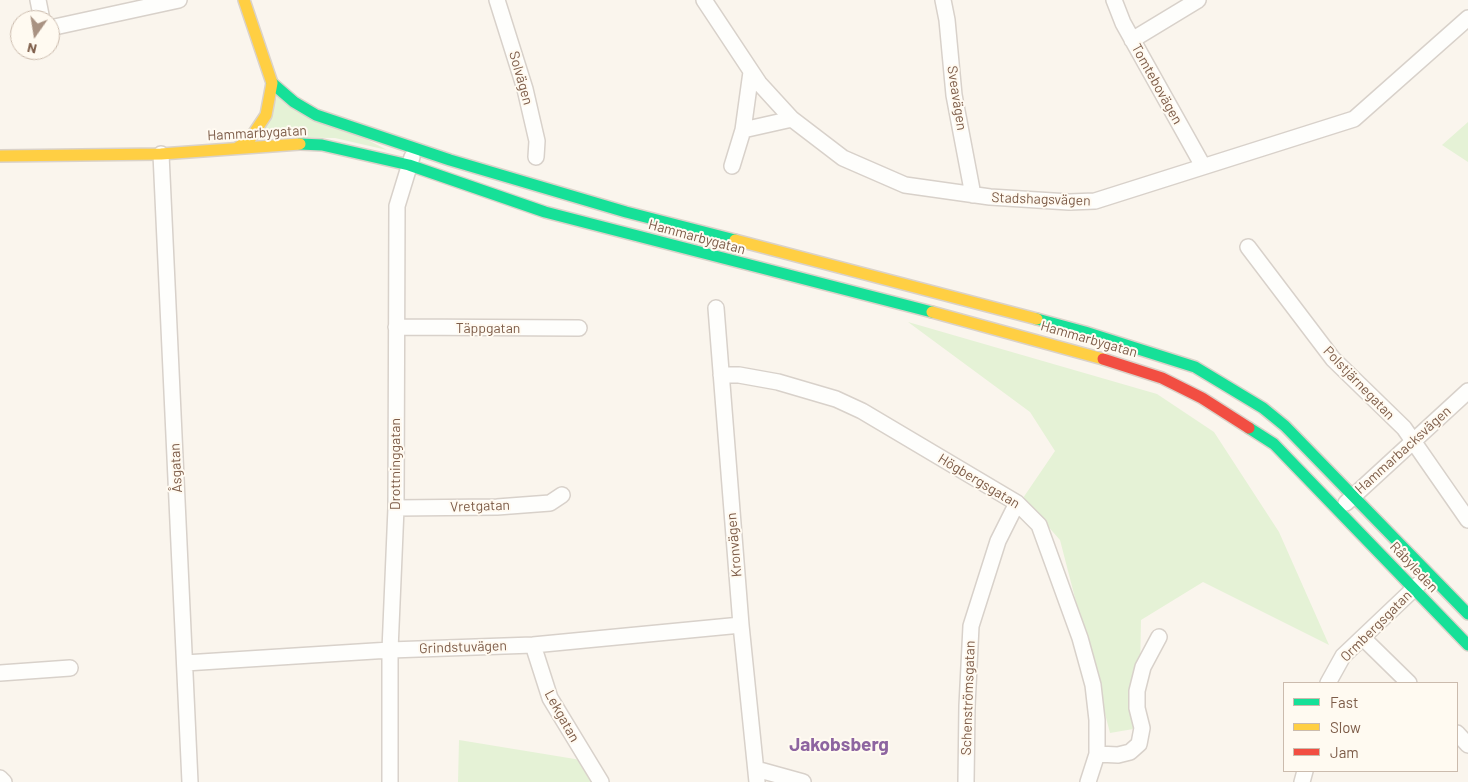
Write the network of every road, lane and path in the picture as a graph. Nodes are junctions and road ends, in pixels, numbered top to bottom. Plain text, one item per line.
1 (179, 0) edge
2 (244, 0) edge
3 (497, 0) edge
4 (704, 0) edge
5 (943, 0) edge
6 (1114, 0) edge
7 (1198, 0) edge
8 (1468, 18) edge
9 (60, 26) edge
10 (1132, 40) junction
11 (751, 72) junction
12 (272, 83) junction
13 (792, 119) junction
14 (743, 130) junction
15 (237, 148) junction
16 (415, 148) junction
17 (162, 154) junction
18 (0, 156) edge
19 (536, 157) dead end
20 (409, 165) junction
21 (732, 166) dead end
22 (1203, 166) junction
23 (973, 195) junction
24 (1248, 247) dead end
25 (716, 308) dead end
26 (396, 327) junction
27 (579, 328) dead end
28 (721, 375) junction
29 (1468, 391) edge
30 (1412, 442) junction
31 (1354, 494) junction
32 (562, 495) dead end
33 (1017, 503) junction
34 (396, 508) junction
35 (1339, 509) junction
36 (1468, 520) edge
37 (1429, 573) junction
38 (1413, 589) junction
39 (1468, 614) edge
40 (741, 625) junction
41 (1159, 637) dead end
42 (1363, 638) junction
43 (533, 645) junction
44 (1468, 645) edge
45 (390, 650) junction
46 (185, 663) junction
47 (70, 668) dead end
48 (0, 673) edge
49 (1329, 682) edge
50 (1408, 682) edge
51 (1458, 735) edge
52 (1468, 745) edge
53 (1097, 754) junction
54 (757, 775) edge
55 (0, 778) edge
56 (4, 782) edge
57 (190, 782) edge
58 (390, 782) edge
59 (601, 782) edge
60 (803, 782) edge
61 (966, 782) edge
62 (1088, 782) edge

1 - 9 street
2 - 12 main road
3 - 19 street, Solvägen
4 - 11 street, Stadshagsvägen
5 - 23 street, Sveavägen
6 - 10 street, Tomtebovägen
7 - 10 street
8 - 22 street, Stadshagsvägen
10 - 22 street, Tomtebovägen
11 - 13 street, Stadshagsvägen
11 - 14 street
12 - 15 main road
12 - 16 main road, Hammarbygatan
13 - 14 street
13 - 23 street, Stadshagsvägen
14 - 21 street
15 - 17 main road, Hammarbygatan
15 - 20 main road, Hammarbygatan
16 - 20 street, Drottninggatan
16 - 31 main road, Hammarbygatan
17 - 18 main road, Hammarbygatan
17 - 46 street, Åsgatan
20 - 26 street, Drottninggatan
20 - 35 main road, Hammarbygatan
22 - 23 street, Stadshagsvägen
24 - 30 street, Polstjärnegatan
25 - 28 street, Kronvägen
26 - 27 street, Täppgatan
26 - 34 street, Drottninggatan
28 - 33 street, Högbergsgatan
28 - 40 street, Kronvägen
29 - 30 street, Hammarbacksvägen
30 - 31 street, Hammarbacksvägen
30 - 36 street, Polstjärnegatan
31 - 35 street, Hammarbacksvägen
31 - 37 main road, Råbyleden
32 - 34 street, Vretgatan
33 - 53 street, Högbergsgatan
33 - 61 street, Schenströmsgatan
34 - 45 street, Drottninggatan
35 - 38 main road, Råbyleden
37 - 38 street, Ormbergsgatan
37 - 39 main road, Råbyleden
38 - 42 street, Ormbergsgatan
38 - 44 main road, Råbyleden
40 - 43 street, Grindstuvägen
40 - 54 street, Kronvägen
41 - 53 street
42 - 49 street, Ormbergsgatan
42 - 50 street
43 - 45 street, Grindstuvägen
43 - 59 street, Lekgatan
45 - 46 street, Grindstuvägen
45 - 58 street, Drottninggatan
46 - 57 street, Åsgatan
47 - 48 street
51 - 52 street
53 - 62 street, Högbergsgatan
54 - 60 street
55 - 56 street

